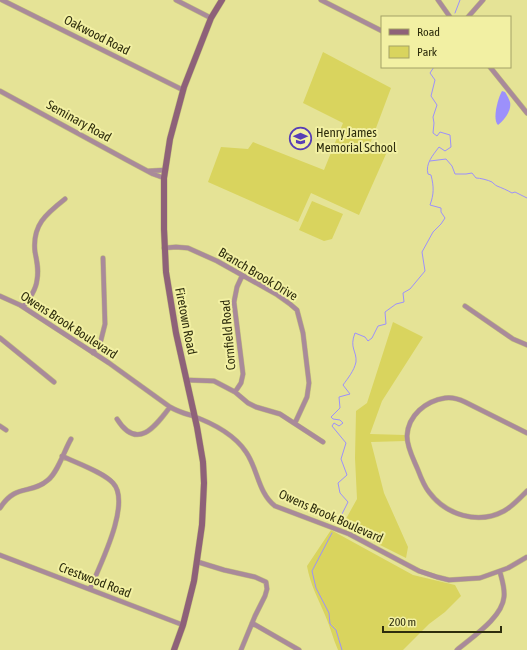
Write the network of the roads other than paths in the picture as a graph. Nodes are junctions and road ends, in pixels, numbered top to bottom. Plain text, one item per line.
1 (2, 0) edge
2 (176, 0) edge
3 (222, 0) edge
4 (321, 0) edge
5 (438, 0) edge
6 (483, 0) edge
7 (449, 16) edge
8 (469, 16) edge
9 (211, 18) junction
10 (381, 30) edge
11 (491, 68) edge
12 (0, 90) edge
13 (183, 90) junction
14 (527, 113) edge
15 (148, 170) junction
16 (165, 170) junction
17 (164, 178) junction
18 (65, 199) dead end
19 (164, 248) junction
20 (103, 258) dead end
21 (242, 276) junction
22 (0, 296) edge
23 (465, 306) dead end
24 (23, 307) junction
25 (0, 338) edge
26 (527, 345) edge
27 (93, 353) junction
28 (187, 380) junction
29 (54, 382) dead end
30 (235, 392) junction
31 (170, 407) junction
32 (194, 417) junction
33 (117, 419) dead end
34 (295, 423) junction
35 (0, 426) edge
36 (6, 430) dead end
37 (527, 433) edge
38 (70, 439) dead end
39 (323, 442) dead end
40 (62, 456) junction
41 (527, 491) edge
42 (0, 508) edge
43 (0, 555) edge
44 (527, 557) edge
45 (198, 562) junction
46 (500, 572) junction
47 (90, 589) junction
48 (252, 623) junction
49 (183, 625) junction
50 (174, 650) edge
51 (241, 650) edge
52 (299, 650) edge
53 (457, 650) edge

1 - 13 street, Oakwood Road
2 - 9 street
3 - 9 street, Firetown Road
4 - 10 street
5 - 7 street
6 - 8 street
9 - 13 street, Firetown Road
11 - 14 street
12 - 15 street, Seminary Road
13 - 16 street, Firetown Road
15 - 16 street, Seminary Road
15 - 17 street, Seminary Road
16 - 17 street, Firetown Road
17 - 19 street, Firetown Road
18 - 24 street
19 - 21 street, Branch Brook Drive
19 - 28 street, Firetown Road
20 - 27 street
21 - 30 street, Cornfield Road
21 - 34 street, Branch Brook Drive
22 - 24 street, Owens Brook Boulevard
23 - 26 street
24 - 27 street, Owens Brook Boulevard
25 - 29 street
27 - 31 street, Owens Brook Boulevard
28 - 30 street
28 - 32 street, Firetown Road
30 - 34 street
31 - 32 street, Owens Brook Boulevard
31 - 33 street
32 - 45 street, Firetown Road
32 - 46 street, Owens Brook Boulevard
34 - 39 street
35 - 36 street
37 - 41 street
38 - 40 street
40 - 42 street
40 - 47 street
43 - 47 street, Crestwood Road
44 - 46 street, Owens Brook Boulevard
45 - 48 street
45 - 49 street, Firetown Road
46 - 53 street
47 - 49 street, Crestwood Road
48 - 51 street
48 - 52 street
49 - 50 street, Firetown Road

